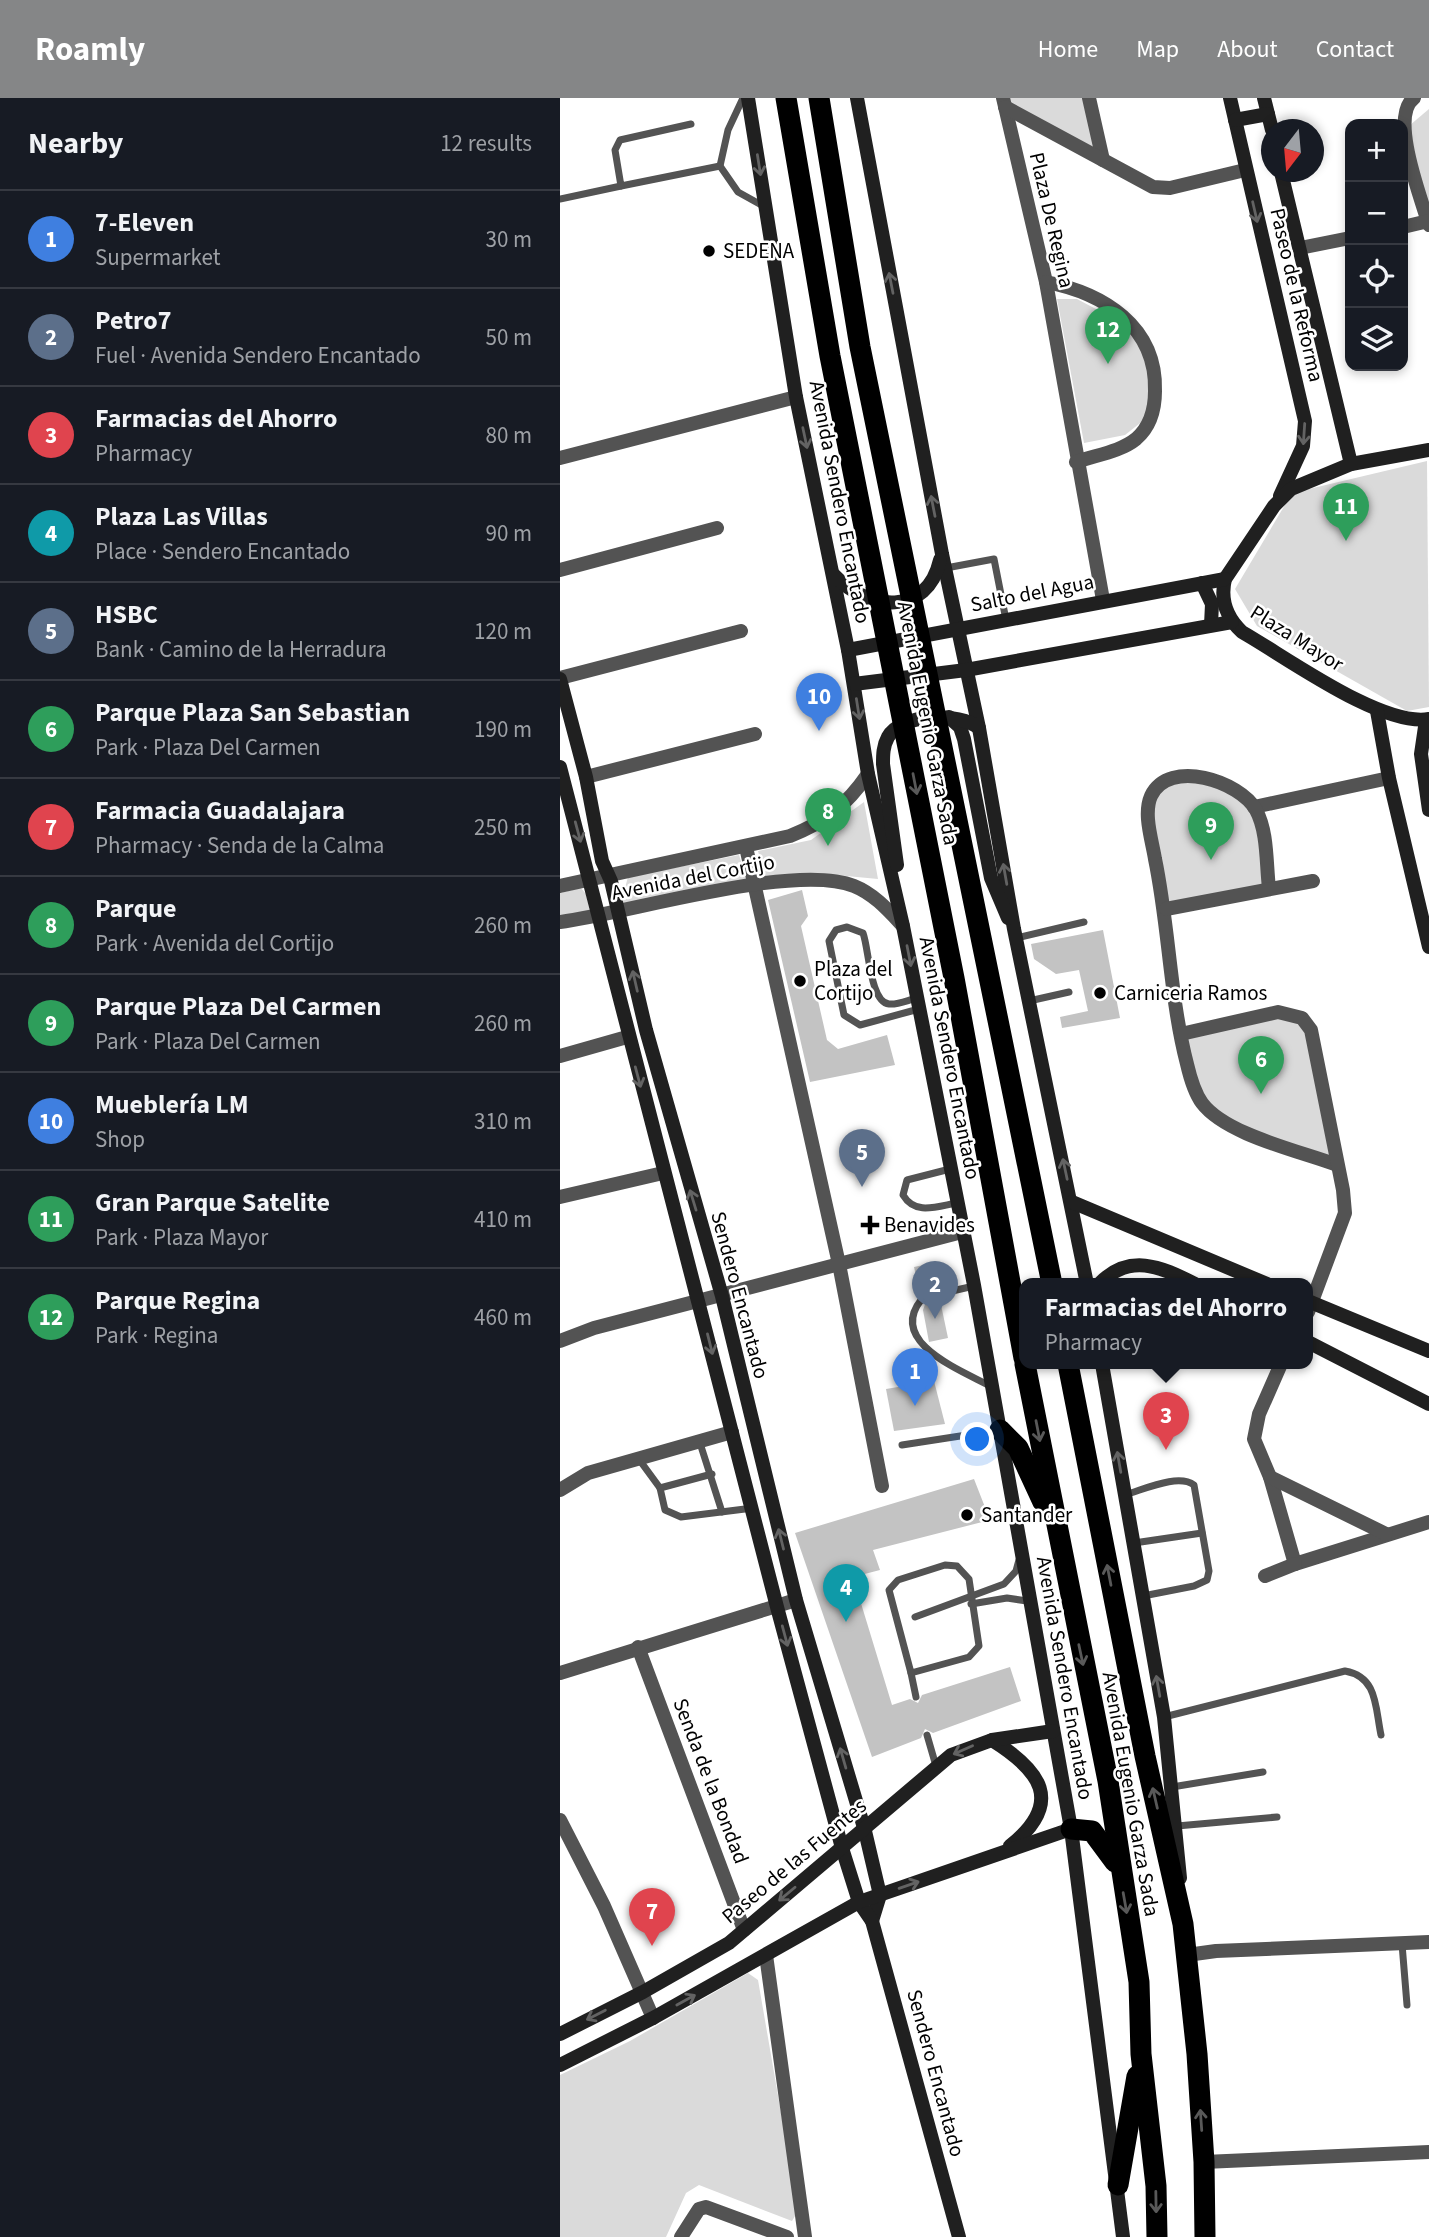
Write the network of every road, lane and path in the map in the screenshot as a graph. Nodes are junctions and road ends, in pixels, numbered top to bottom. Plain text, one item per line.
1 (746, 98) edge
2 (786, 98) edge
3 (819, 98) edge
4 (857, 98) edge
5 (1089, 98) edge
6 (1230, 98) edge
7 (1264, 98) edge
8 (1414, 98) edge
9 (1004, 103) edge
10 (1268, 114) junction
11 (1269, 119) edge
12 (1235, 120) junction
13 (691, 124) dead end
14 (1103, 160) junction
15 (719, 166) junction
16 (1245, 170) junction
17 (1284, 182) edge
18 (621, 186) junction
19 (560, 199) edge
20 (765, 207) junction
21 (1429, 223) edge
22 (1408, 225) edge
23 (1345, 238) edge
24 (1300, 248) junction
25 (1046, 282) junction
26 (796, 397) junction
27 (1429, 449) edge
28 (560, 458) edge
29 (1076, 462) junction
30 (1351, 464) junction
31 (1279, 499) junction
32 (717, 528) dead end
33 (943, 561) junction
34 (560, 570) edge
35 (833, 574) junction
36 (1225, 579) junction
37 (1202, 583) junction
38 (1103, 600) junction
39 (1006, 620) junction
40 (1232, 622) junction
41 (1211, 625) junction
42 (959, 629) junction
43 (741, 631) dead end
44 (848, 650) junction
45 (966, 670) junction
46 (560, 678) edge
47 (854, 684) junction
48 (1377, 711) junction
49 (949, 717) junction
50 (1427, 720) edge
51 (979, 728) junction
52 (755, 734) dead end
53 (560, 767) edge
54 (868, 774) junction
55 (586, 777) junction
56 (1389, 778) junction
57 (1254, 807) junction
58 (1429, 810) edge
59 (746, 848) junction
60 (607, 877) junction
61 (591, 879) junction
62 (1313, 881) dead end
63 (754, 885) junction
64 (560, 886) edge
65 (1269, 888) junction
66 (1166, 909) junction
67 (618, 912) junction
68 (599, 916) junction
69 (560, 922) edge
70 (1084, 922) dead end
71 (903, 926) junction
72 (1015, 934) junction
73 (1429, 947) edge
74 (1069, 992) dead end
75 (1029, 1000) junction
76 (918, 1004) junction
77 (1181, 1034) junction
78 (627, 1037) junction
79 (560, 1056) edge
80 (1337, 1165) junction
81 (950, 1168) junction
82 (663, 1173) junction
83 (560, 1197) edge
84 (1072, 1202) junction
85 (957, 1203) junction
86 (962, 1232) junction
87 (839, 1265) junction
88 (1051, 1278) edge
89 (1086, 1278) edge
90 (1105, 1278) edge
91 (1181, 1278) edge
92 (1253, 1278) edge
93 (974, 1285) junction
94 (939, 1294) dead end
95 (1313, 1295) edge
96 (722, 1296) junction
97 (921, 1300) dead end
98 (700, 1301) junction
99 (1313, 1307) edge
100 (1019, 1331) edge
101 (560, 1341) edge
102 (1313, 1345) edge
103 (1429, 1351) edge
104 (1027, 1369) edge
105 (1069, 1369) edge
106 (1103, 1369) edge
107 (1278, 1369) edge
108 (993, 1387) junction
109 (1429, 1404) edge
110 (1000, 1430) junction
111 (733, 1432) junction
112 (699, 1439) junction
113 (902, 1445) dead end
114 (638, 1458) junction
115 (712, 1474) junction
116 (1270, 1477) junction
117 (882, 1486) dead end
118 (660, 1488) junction
119 (560, 1490) edge
120 (1124, 1495) junction
121 (753, 1508) junction
122 (722, 1512) junction
123 (1429, 1522) edge
124 (1202, 1533) junction
125 (1386, 1534) junction
126 (1133, 1543) junction
127 (1061, 1550) junction
128 (1021, 1553) junction
129 (1295, 1564) junction
130 (1265, 1576) dead end
131 (972, 1594) junction
132 (1143, 1596) junction
133 (796, 1600) junction
134 (960, 1602) junction
135 (974, 1604) junction
136 (1031, 1606) junction
137 (777, 1607) junction
138 (915, 1617) dead end
139 (638, 1647) junction
140 (560, 1673) edge
141 (911, 1674) junction
142 (916, 1697) dead end
143 (1164, 1717) junction
144 (1053, 1731) junction
145 (927, 1735) dead end
146 (1381, 1735) dead end
147 (992, 1740) junction
148 (936, 1766) junction
149 (1263, 1772) dead end
150 (1172, 1787) junction
151 (1277, 1817) dead end
152 (560, 1820) edge
153 (1177, 1826) junction
154 (1071, 1829) junction
155 (864, 1830) junction
156 (842, 1848) junction
157 (1001, 1854) junction
158 (1120, 1874) junction
159 (880, 1895) junction
160 (859, 1902) junction
161 (872, 1921) junction
162 (1183, 1924) junction
163 (744, 1930) junction
164 (1429, 1942) edge
165 (1402, 1943) junction
166 (766, 1955) junction
167 (1187, 1955) junction
168 (643, 1992) junction
169 (1406, 2005) dead end
170 (653, 2018) junction
171 (560, 2034) edge
172 (1142, 2054) junction
173 (560, 2065) edge
174 (1429, 2152) edge
175 (1204, 2162) junction
176 (1118, 2185) junction
177 (681, 2237) edge
178 (787, 2237) edge
179 (805, 2237) edge
180 (960, 2237) edge
181 (1124, 2237) edge
182 (1157, 2237) edge
183 (1205, 2237) edge

1 - 15 lane
1 -> 20 street, Avenida Sendero Encantado
2 -> 100 highway, Avenida Eugenio Garza Sada
3 - 88 highway, Avenida Eugenio Garza Sada
33 -> 4 street
5 - 14 street
6 - 12 street, Paseo de la Reforma
7 - 10 street
8 - 21 street
9 - 14 street
9 - 25 street, Plaza De Regina
10 - 11 street
10 - 12 street
12 - 16 street, Paseo de la Reforma
13 - 18 lane
14 - 16 street
15 - 18 lane
15 - 20 lane
16 -> 31 street, Paseo de la Reforma
17 - 24 street, Paseo de la Reforma
18 - 19 lane
20 - 26 street, Avenida Sendero Encantado
21 - 22 street
23 - 24 street
24 - 30 street, Paseo de la Reforma
25 - 29 street, Plaza De Regina
25 - 29 street
26 - 28 street
26 -> 35 street, Avenida Sendero Encantado
27 - 30 street
29 - 38 street, Plaza De Regina
30 - 31 street
31 - 36 street
32 - 34 street
33 - 35 street
33 - 39 lane
33 - 42 street
35 - 44 street, Avenida Sendero Encantado
36 - 37 street, Salto del Agua
36 - 40 street, Plaza Mayor
37 - 38 street, Salto del Agua
37 - 41 street
38 - 39 street, Salto del Agua
39 - 42 street, Salto del Agua
40 - 41 street
40 - 48 street, Plaza Mayor
41 - 45 street
42 - 44 street, Salto del Agua
42 - 45 street
43 - 46 street
44 - 47 street, Avenida Sendero Encantado
45 - 47 street
45 - 51 street
46 - 55 street, Sendero Encantado
47 -> 54 street, Avenida Sendero Encantado
48 - 50 street, Plaza Mayor
48 - 56 street
49 - 51 street
49 - 71 street
49 - 72 street
50 - 58 street
72 -> 51 street
52 - 55 street
53 -> 61 street, Sendero Encantado
54 - 59 street, Avenida del Cortijo
54 - 71 street, Avenida Sendero Encantado
55 - 60 street, Sendero Encantado
56 - 57 street
56 - 73 street
57 - 65 street
57 - 66 street
59 - 60 street, Avenida del Cortijo
59 - 63 street
60 - 61 street, Avenida del Cortijo
60 - 67 street, Sendero Encantado
61 - 64 street, Avenida del Cortijo
61 - 68 street, Sendero Encantado
62 - 65 street
63 - 67 street, Avenida del Cortijo
63 - 71 street, Avenida del Cortijo
63 - 87 street
65 - 66 street
66 - 77 street
67 - 68 street, Avenida del Cortijo
96 -> 67 street, Sendero Encantado
68 - 69 street, Avenida del Cortijo
68 - 78 street, Sendero Encantado
70 - 72 lane
71 -> 76 street, Avenida Sendero Encantado
72 - 75 street
74 - 75 lane
84 -> 75 street
76 - 76 lane
76 - 81 street, Avenida Sendero Encantado
77 - 80 street
77 - 80 street
78 - 79 street
78 -> 82 street, Sendero Encantado
80 - 95 street
81 - 85 street, Avenida Sendero Encantado
81 - 85 lane
82 - 83 street
82 - 98 street, Sendero Encantado
84 - 89 street
84 - 92 street
85 - 86 street, Avenida Sendero Encantado
86 - 87 street
86 - 93 street, Avenida Sendero Encantado
87 - 96 street
87 - 117 street
90 - 91 street
93 - 94 lane
93 - 108 street, Avenida Sendero Encantado
96 - 98 street
133 -> 96 street, Sendero Encantado
97 - 108 lane
98 - 101 street
98 -> 111 street, Sendero Encantado
99 - 103 street
102 - 109 street
104 -> 127 highway, Avenida Eugenio Garza Sada
162 -> 105 highway, Avenida Eugenio Garza Sada
120 -> 106 street, Avenida Eugenio Garza Sada
107 - 116 street
108 - 110 street, Avenida Sendero Encantado
110 - 113 lane
110 - 127 highway
110 - 128 street, Avenida Sendero Encantado
111 - 112 street
111 - 121 street, Sendero Encantado
112 - 114 street
112 - 115 lane
114 - 118 lane
114 - 119 street
115 - 118 lane
115 - 122 lane
116 - 125 street
116 - 129 street
118 - 122 lane
120 - 124 lane
120 - 126 street, Avenida Eugenio Garza Sada
121 - 122 lane
121 - 137 street, Sendero Encantado
123 - 125 street
124 - 126 lane
124 - 132 lane
125 - 129 street
126 - 132 street, Avenida Eugenio Garza Sada
127 -> 158 highway, Avenida Eugenio Garza Sada
128 - 131 lane
128 - 136 street, Avenida Sendero Encantado
129 - 130 street
131 - 134 lane
131 - 135 lane
131 - 141 lane
143 -> 132 street, Avenida Eugenio Garza Sada
133 - 137 street
155 -> 133 street, Sendero Encantado
134 - 135 lane
134 - 138 lane
135 - 136 lane
135 - 141 lane
136 - 144 street, Avenida Sendero Encantado
137 - 139 street
137 -> 156 street, Sendero Encantado
139 - 140 street
139 - 163 street, Senda de la Bondad
141 - 142 lane
143 - 146 lane
143 - 150 street, Avenida Eugenio Garza Sada
144 - 147 street, Paseo de las Fuentes
144 - 154 street, Avenida Sendero Encantado
145 - 148 lane
147 -> 148 street, Paseo de las Fuentes
147 - 157 street
148 - 155 street, Paseo de las Fuentes
149 - 150 lane
150 - 153 street, Avenida Eugenio Garza Sada
151 - 153 lane
152 - 168 street
153 - 162 street, Avenida Eugenio Garza Sada
154 - 157 street
154 - 158 highway
154 - 176 street, Avenida Sendero Encantado
155 - 156 street, Paseo de las Fuentes
155 - 159 street, Sendero Encantado
156 - 160 street, Sendero Encantado
156 -> 163 street, Paseo de las Fuentes
159 -> 157 street
158 -> 172 highway, Avenida Eugenio Garza Sada
159 - 160 street
159 - 161 street
160 - 161 street, Sendero Encantado
160 - 166 street
161 - 180 street, Sendero Encantado
162 - 167 highway, Avenida Eugenio Garza Sada
163 - 168 street, Paseo de las Fuentes
164 - 165 street
165 - 167 street
165 - 169 lane
170 -> 166 street
166 - 179 street
175 -> 167 highway, Avenida Eugenio Garza Sada
168 - 170 street
168 -> 171 street, Paseo de las Fuentes
170 - 173 street
172 - 176 highway
172 -> 182 highway, Avenida Eugenio Garza Sada
174 - 175 street
175 - 183 highway, Avenida Eugenio Garza Sada
176 - 181 street, Avenida Sendero Encantado
177 - 178 street

